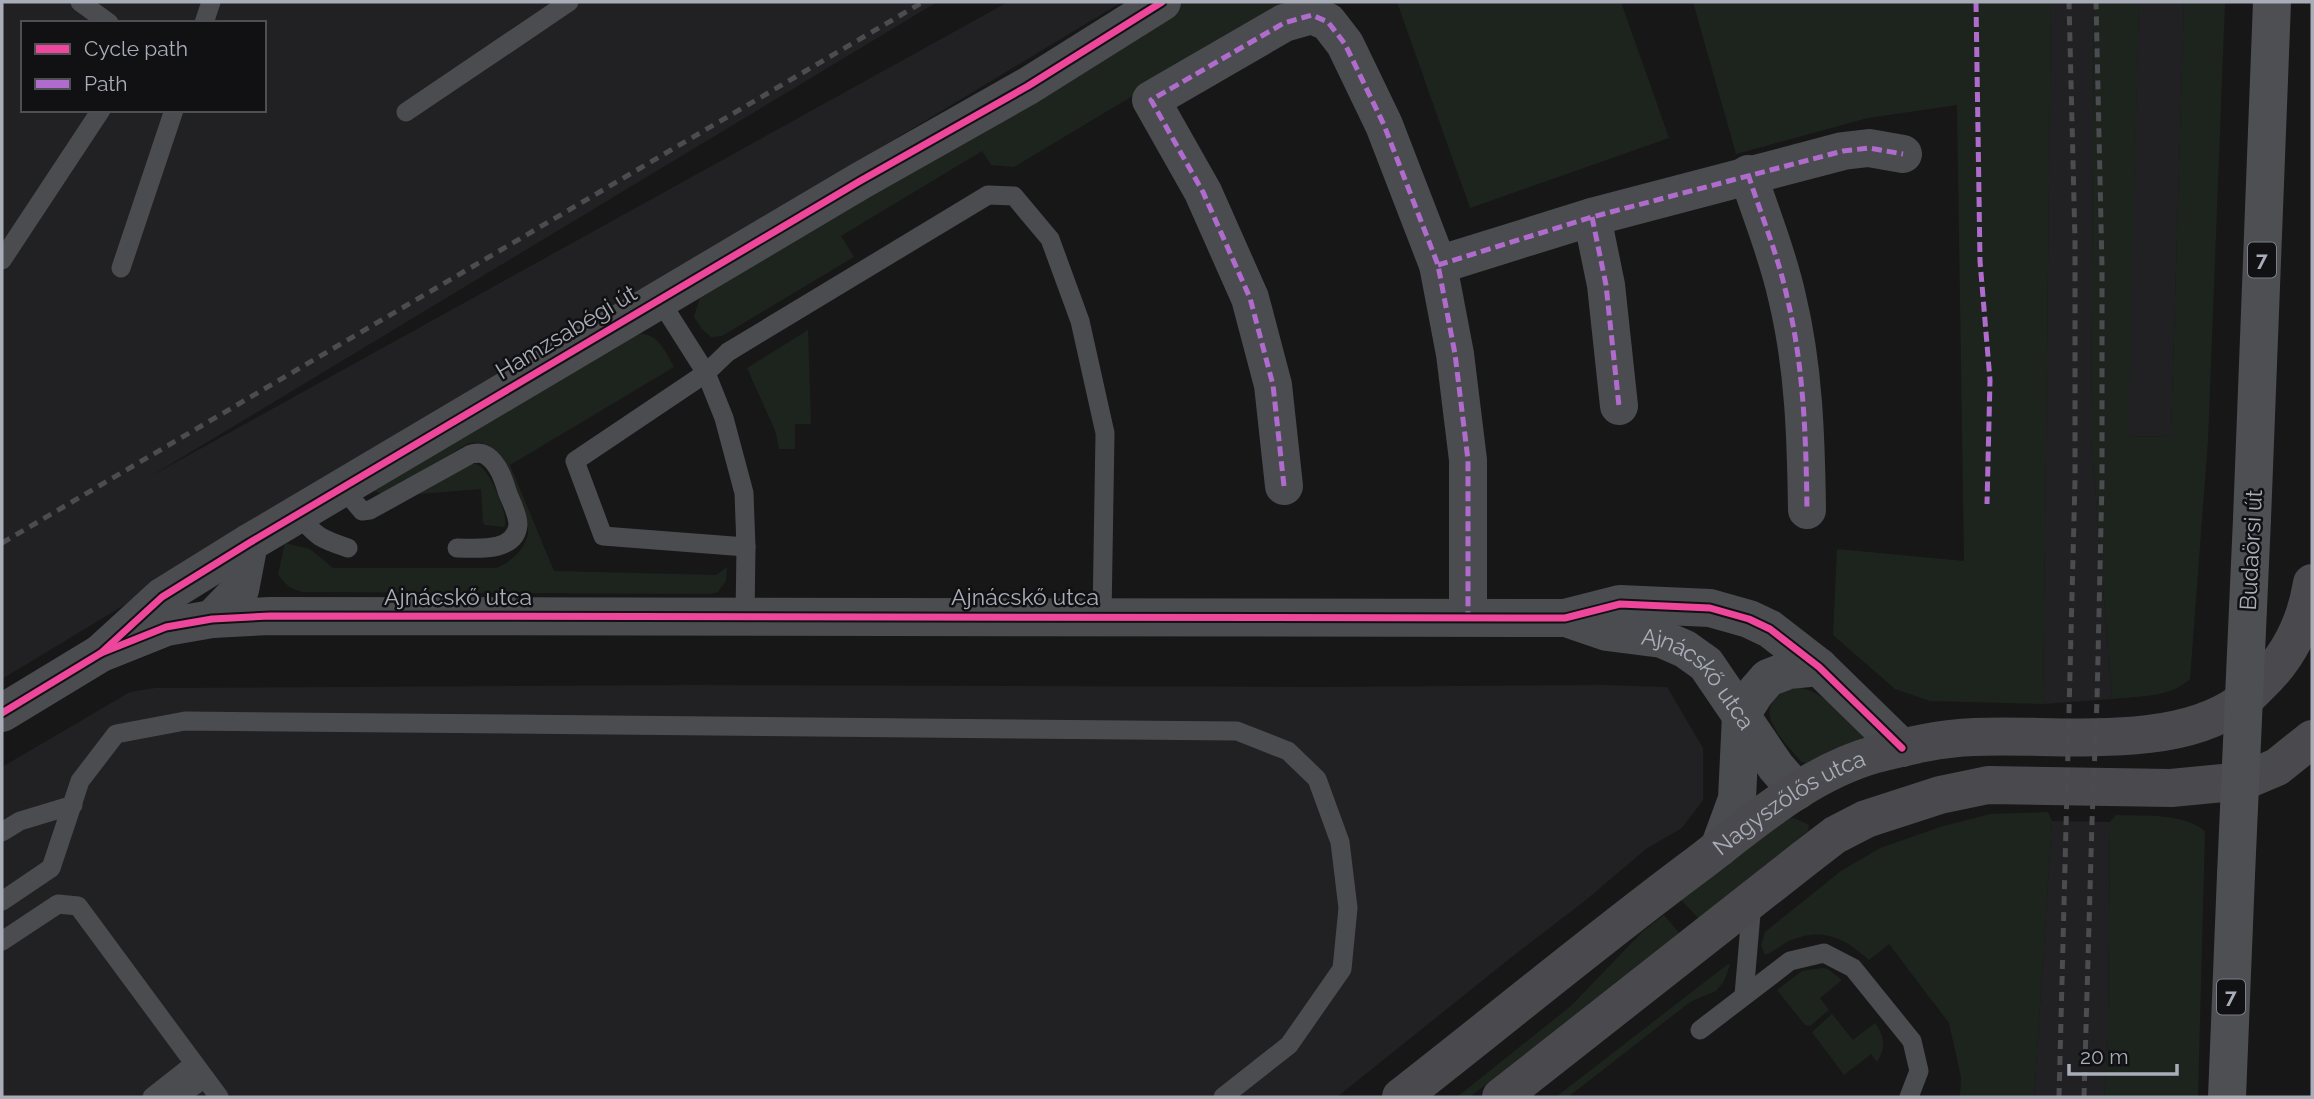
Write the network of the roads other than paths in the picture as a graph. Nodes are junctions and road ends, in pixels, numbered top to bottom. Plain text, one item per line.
1 (80, 2) edge
2 (211, 2) edge
3 (569, 2) edge
4 (1162, 2) edge
5 (2272, 2) edge
6 (106, 21) edge
7 (205, 21) edge
8 (100, 112) edge
9 (173, 112) edge
10 (406, 112) dead end
11 (1903, 154) dead end
12 (1748, 174) junction
13 (1592, 216) junction
14 (2, 260) edge
15 (1438, 265) junction
16 (121, 268) dead end
17 (659, 299) junction
18 (706, 373) junction
19 (1619, 406) dead end
20 (1284, 486) dead end
21 (342, 487) junction
22 (1807, 510) dead end
23 (298, 514) junction
24 (249, 543) junction
25 (746, 547) junction
26 (348, 548) dead end
27 (457, 548) dead end
28 (2312, 583) edge
29 (1468, 616) junction
30 (745, 617) junction
31 (1102, 617) junction
32 (1565, 618) junction
33 (212, 620) junction
34 (101, 653) junction
35 (1819, 667) junction
36 (2, 713) edge
37 (1741, 715) junction
38 (2312, 739) edge
39 (1902, 748) junction
40 (1797, 791) junction
41 (74, 805) junction
42 (1905, 805) junction
43 (2, 832) edge
44 (1719, 848) junction
45 (1752, 900) junction
46 (2, 901) edge
47 (2, 942) edge
48 (1744, 995) junction
49 (1700, 1030) dead end
50 (200, 1071) junction
51 (152, 1097) edge
52 (178, 1097) edge
53 (219, 1097) edge
54 (1223, 1097) edge
55 (1401, 1097) edge
56 (1501, 1097) edge
57 (1909, 1097) edge
58 (2227, 1097) edge

1 - 6 lane
2 - 7 lane
3 - 10 lane
4 - 17 street, Hamzsabégi út
5 - 58 main road, Budaörsi út / 7, bridge
8 - 14 lane
9 - 16 lane
11 - 12 street
12 - 13 street
12 - 22 street
13 - 15 street
13 - 19 street
15 - 20 street
15 - 29 street
17 - 18 lane
17 - 21 street, Hamzsabégi út
18 - 25 lane
18 - 25 lane
18 - 31 lane
21 - 23 street, Hamzsabégi út
21 - 27 lane
23 - 24 street, Hamzsabégi út
23 - 26 lane
24 - 33 street
24 - 34 street, Hamzsabégi út
25 - 30 lane
28 - 39 main road, Nagyszőlős utca
29 - 31 street, Ajnácskő utca
29 - 32 street, Ajnácskő utca
30 - 31 street, Ajnácskő utca
30 - 33 street, Ajnácskő utca
32 - 35 street, Ajnácskő utca
32 - 37 street, Ajnácskő utca
33 - 34 street, Ajnácskő utca
34 - 36 street, Hamzsabégi út
35 - 37 street
35 - 39 street, Ajnácskő utca
37 - 40 street, Ajnácskő utca
37 - 44 street
38 - 42 main road
39 - 40 main road, Nagyszőlős utca
40 - 42 main road
40 - 44 main road, Nagyszőlős utca
41 - 43 lane
41 - 46 lane
41 - 54 lane
42 - 45 main road
44 - 55 main road, Nagyszőlős utca
45 - 48 lane
45 - 56 main road
47 - 50 lane
48 - 49 lane
48 - 57 lane
50 - 51 lane
50 - 52 lane
50 - 53 lane

